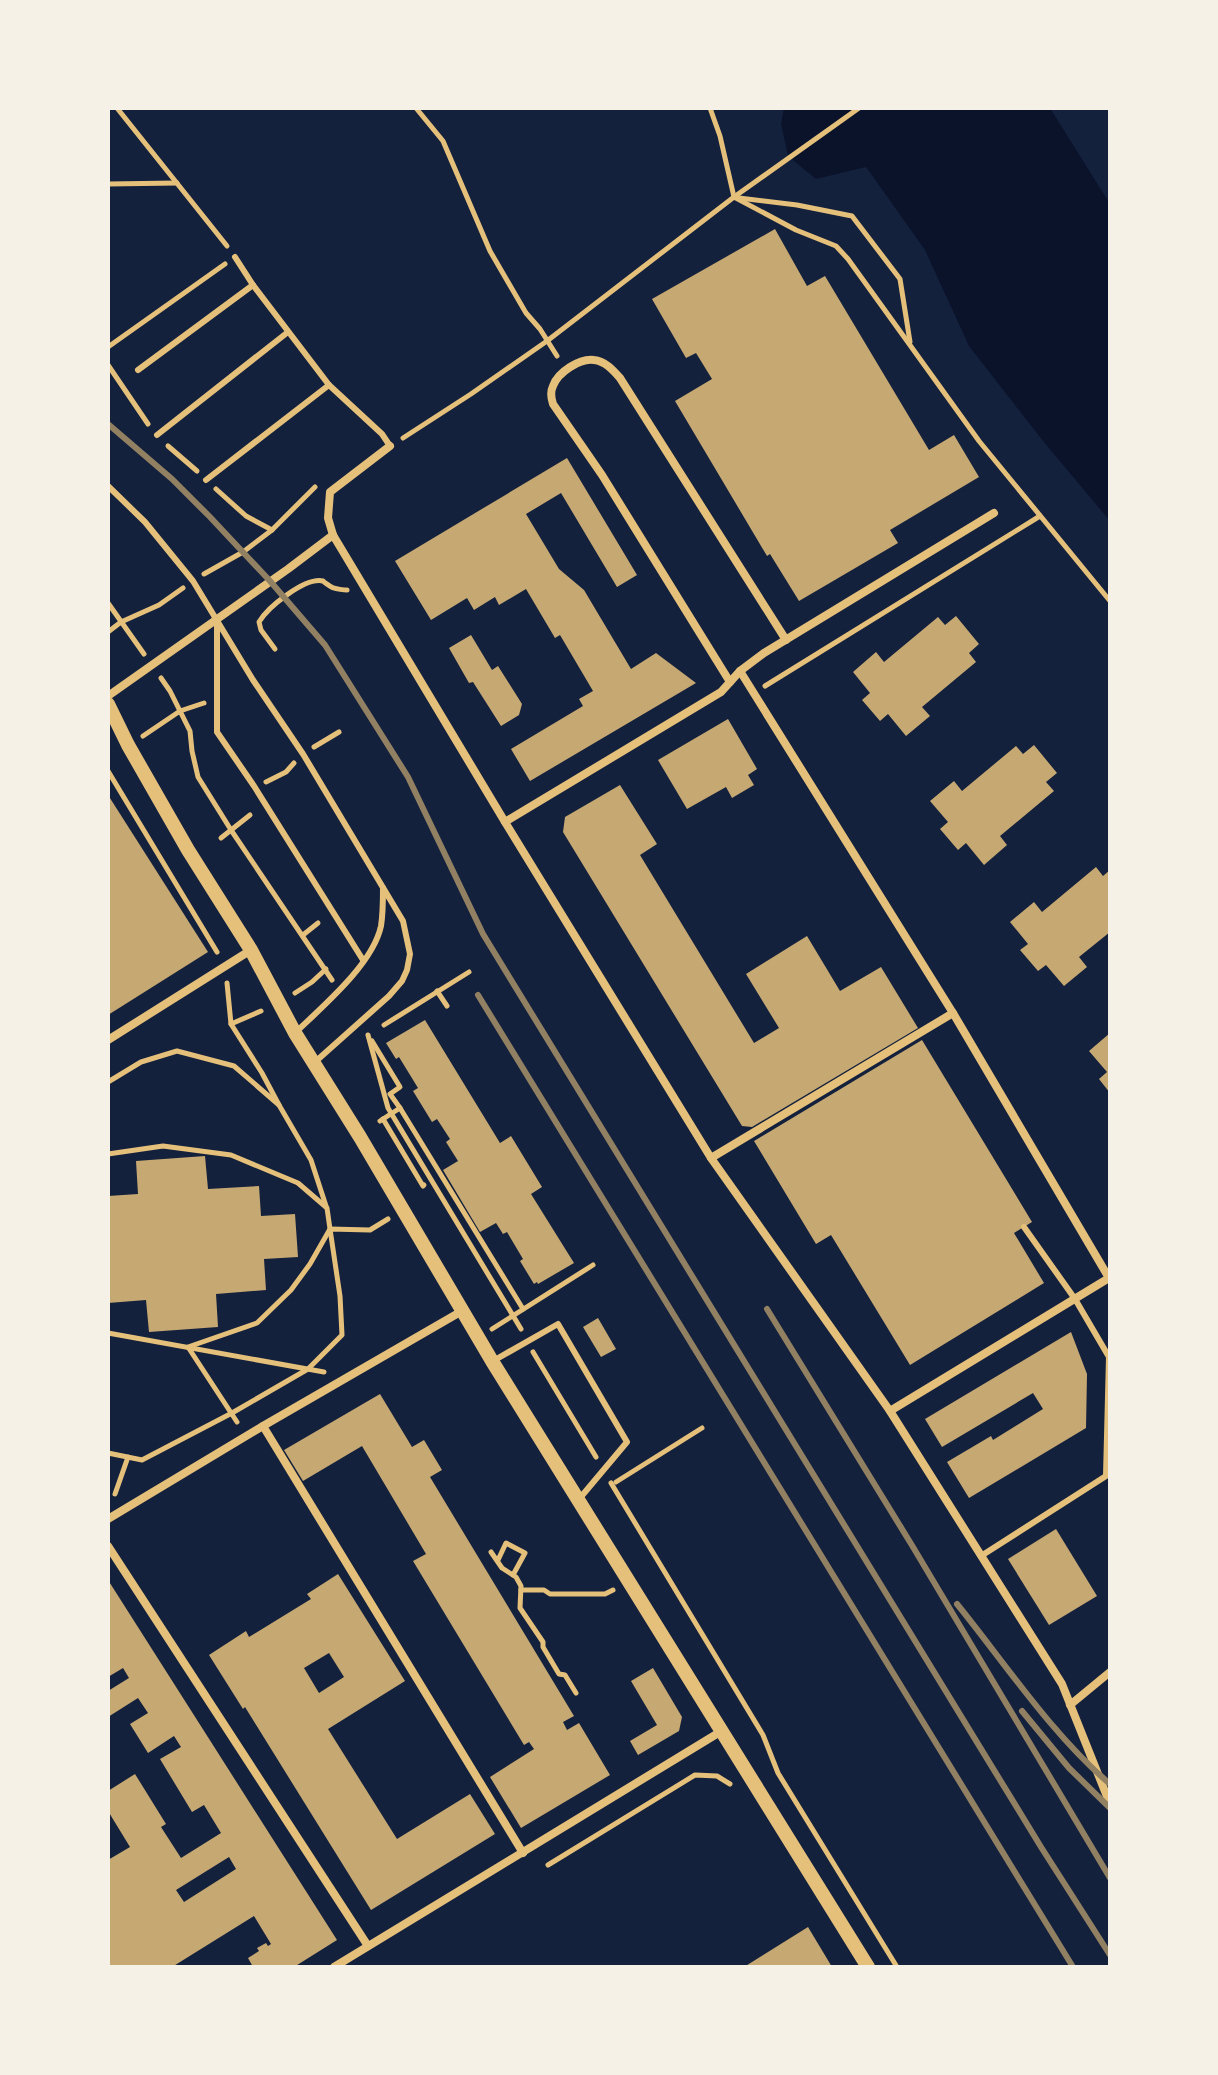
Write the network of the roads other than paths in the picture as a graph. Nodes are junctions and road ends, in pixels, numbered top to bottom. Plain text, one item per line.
1 (235, 257) road end
2 (253, 285) junction
3 (288, 332) junction
4 (138, 370) dead end
5 (329, 385) junction
6 (157, 435) road end
7 (390, 446) joint
8 (206, 480) road end
9 (108, 486) edge
10 (994, 513) dead end
11 (333, 535) junction
12 (217, 619) junction
13 (786, 640) junction
14 (740, 671) junction
15 (730, 682) junction
16 (108, 696) edge
17 (108, 704) edge
18 (505, 822) junction
19 (383, 887) junction
20 (251, 950) junction
21 (363, 960) junction
22 (953, 1013) junction
23 (295, 1033) junction
24 (108, 1040) edge
25 (313, 1063) junction
26 (711, 1158) junction
27 (1024, 1227) dead end
28 (1109, 1278) edge
29 (1075, 1299) junction
30 (462, 1311) junction
31 (492, 1361) junction
32 (890, 1411) junction
33 (263, 1426) junction
34 (578, 1501) junction
35 (108, 1519) edge
36 (108, 1546) edge
37 (981, 1556) junction
38 (1110, 1672) edge
39 (1070, 1705) junction
40 (720, 1732) junction
41 (1110, 1804) edge
42 (523, 1853) junction
43 (368, 1946) junction
44 (334, 1967) edge
45 (868, 1967) edge

1 - 2 lane
2 - 3 lane
2 - 4 lane
3 - 5 lane
3 - 6 lane
5 - 7 lane
5 - 8 lane
7 - 11 street
9 - 12 lane
10 - 13 street
11 - 12 street
11 - 18 street
12 - 16 street
12 - 19 lane
12 - 21 lane
13 - 14 street
13 - 15 street
14 - 15 street
14 - 22 street
15 - 18 street
17 - 20 street
18 - 26 street
19 - 21 lane
19 - 25 lane
20 - 23 street
20 - 24 street
21 - 23 lane
22 - 26 street
22 - 28 street
23 - 25 street
25 - 30 street
26 - 32 street
27 - 29 lane
28 - 29 street
29 - 32 street
29 - 37 lane
30 - 31 street
30 - 33 street
31 - 34 street
31 - 34 lane
32 - 37 street
33 - 35 street
33 - 42 street
34 - 40 street
36 - 43 street
37 - 39 street
38 - 39 street
39 - 41 street
40 - 42 street
40 - 45 street
42 - 43 street
43 - 44 street

